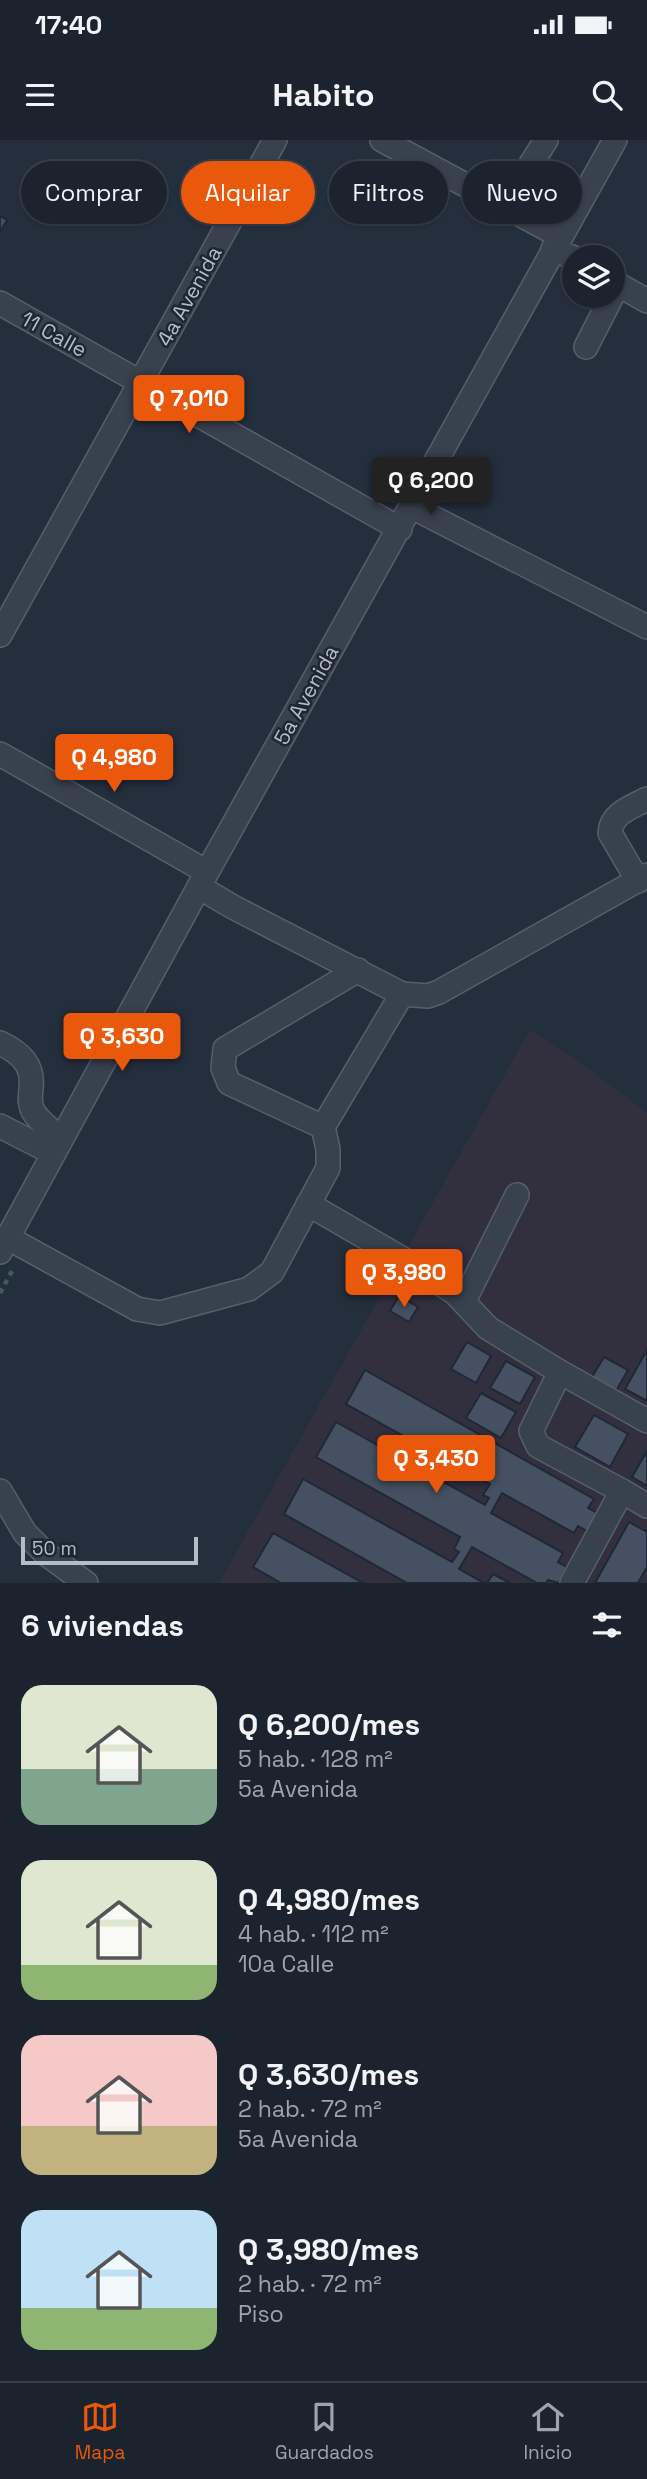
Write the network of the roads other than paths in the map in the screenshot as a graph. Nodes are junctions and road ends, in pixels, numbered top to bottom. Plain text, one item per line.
1 (275, 140) edge
2 (383, 140) edge
3 (545, 140) edge
4 (606, 143) edge
5 (532, 161) edge
6 (556, 243) junction
7 (562, 248) edge
8 (625, 293) edge
9 (647, 301) edge
10 (0, 303) edge
11 (605, 308) edge
12 (586, 347) dead end
13 (141, 383) junction
14 (412, 507) junction
15 (400, 530) junction
16 (647, 627) edge
17 (0, 635) edge
18 (0, 754) edge
19 (647, 799) edge
20 (642, 878) edge
21 (203, 879) junction
22 (358, 970) junction
23 (402, 994) junction
24 (0, 1043) edge
25 (323, 1127) junction
26 (6, 1136) edge
27 (57, 1146) junction
28 (517, 1195) dead end
29 (308, 1204) junction
30 (4, 1245) edge
31 (464, 1301) junction
32 (560, 1372) junction
33 (647, 1421) edge
34 (0, 1490) edge
35 (622, 1491) junction
36 (647, 1506) edge
37 (86, 1583) edge
38 (572, 1583) edge

1 - 13 street, 4a Avenida
2 - 6 street
3 - 5 street
4 - 6 street, 5a Avenida
6 - 7 street
6 - 14 street, 5a Avenida
8 - 9 street
10 - 13 street, 11 Calle
11 - 12 street
13 - 15 street, 11 Calle
13 - 17 street, 4a Avenida
14 - 15 street, 5a Avenida
14 - 16 street
15 - 21 street, 5a Avenida
18 - 21 street
19 - 20 street
20 - 23 street
21 - 22 street
21 - 27 street, 5a Avenida
22 - 23 street
22 - 25 street
23 - 25 street
24 - 27 street
25 - 29 street
26 - 27 street
27 - 30 street, 5a Avenida
28 - 31 street
29 - 30 street
29 - 31 street
31 - 32 street
32 - 33 street
32 - 35 street
34 - 37 street
35 - 36 street
35 - 38 street

